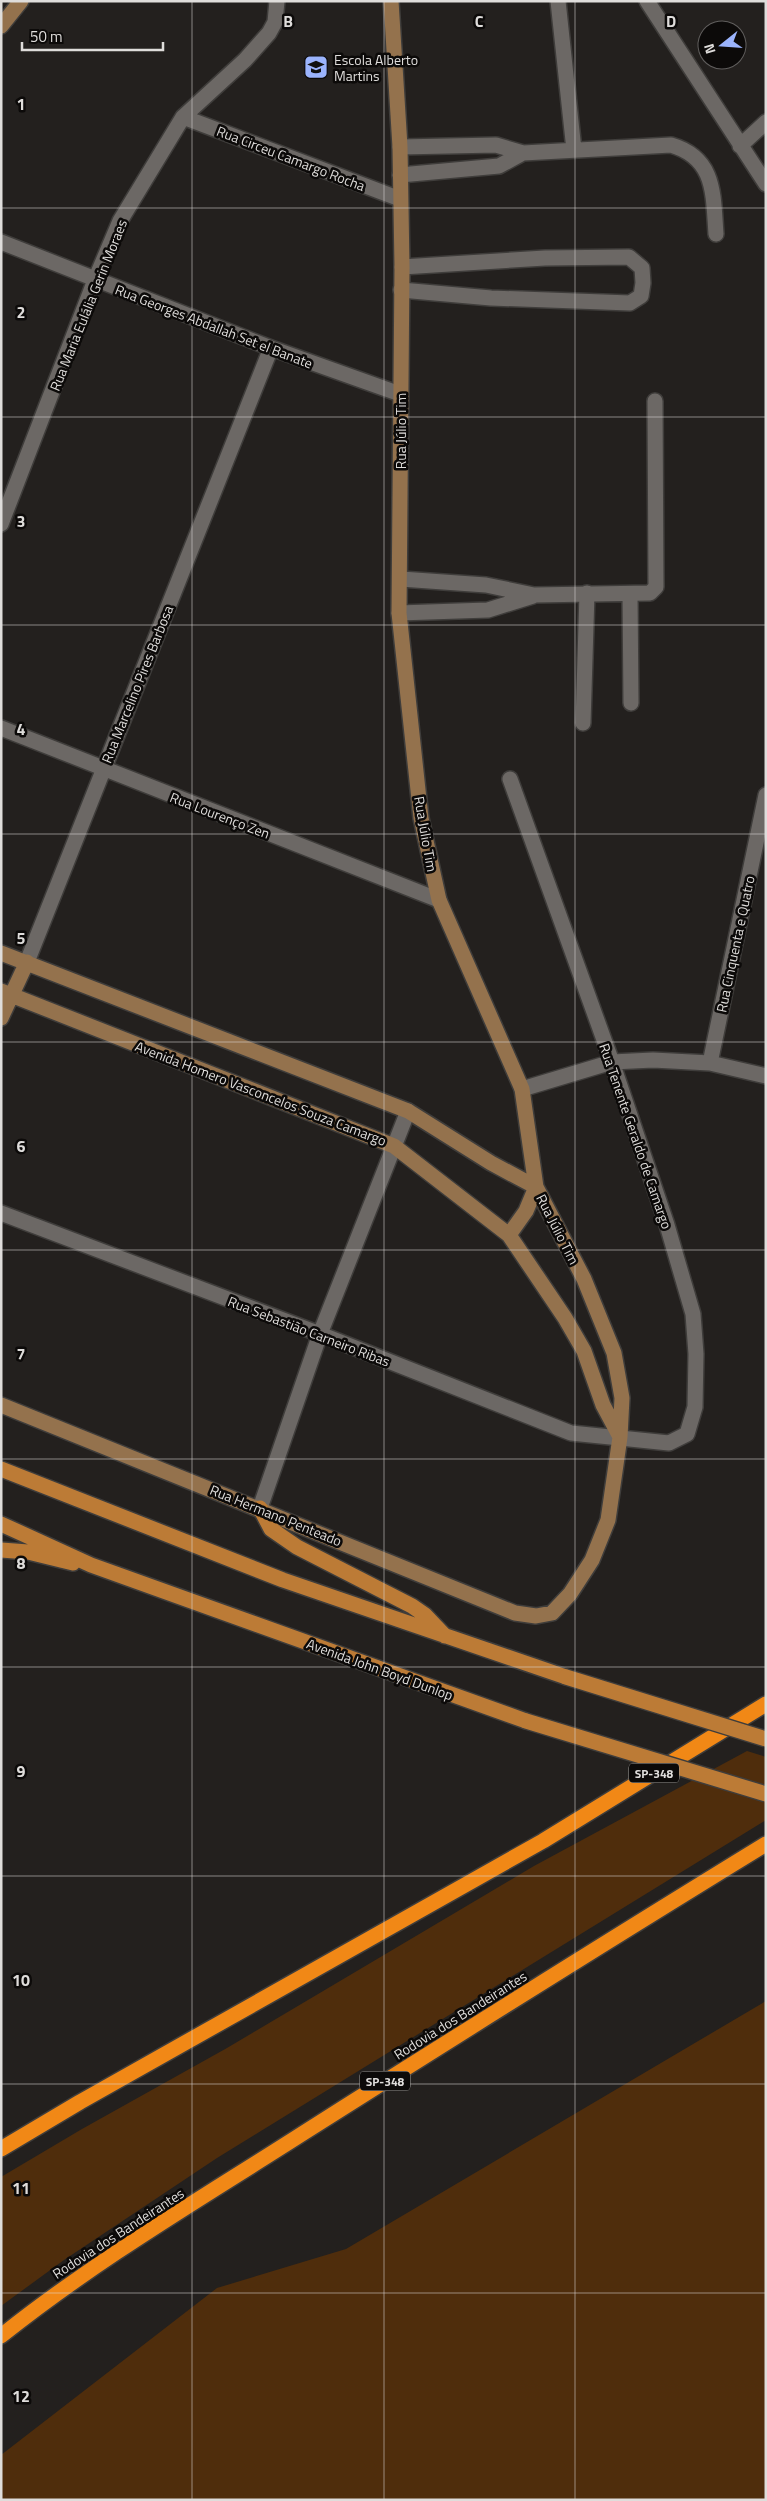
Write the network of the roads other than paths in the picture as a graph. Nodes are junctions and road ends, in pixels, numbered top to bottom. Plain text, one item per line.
1 (21, 1) edge
2 (277, 1) edge
3 (391, 1) edge
4 (558, 1) edge
5 (647, 1) edge
6 (1, 26) edge
7 (183, 117) junction
8 (766, 122) edge
9 (740, 146) junction
10 (400, 147) junction
11 (574, 150) junction
12 (523, 153) junction
13 (400, 176) junction
14 (766, 184) edge
15 (400, 199) junction
16 (716, 234) dead end
17 (1, 242) edge
18 (402, 267) junction
19 (95, 280) junction
20 (401, 290) junction
21 (271, 348) junction
22 (400, 394) junction
23 (655, 401) dead end
24 (1, 524) edge
25 (400, 579) junction
26 (587, 594) junction
27 (630, 594) junction
28 (534, 595) junction
29 (399, 613) junction
30 (630, 703) dead end
31 (583, 723) dead end
32 (1, 728) edge
33 (103, 770) junction
34 (510, 779) dead end
35 (766, 795) edge
36 (440, 900) junction
37 (1, 952) edge
38 (27, 962) junction
39 (6, 993) edge
40 (1, 1018) edge
41 (612, 1062) junction
42 (710, 1063) junction
43 (766, 1076) edge
44 (522, 1089) junction
45 (408, 1111) junction
46 (394, 1146) junction
47 (536, 1187) junction
48 (1, 1213) edge
49 (509, 1235) junction
50 (320, 1334) junction
51 (1, 1405) edge
52 (620, 1436) junction
53 (1, 1469) edge
54 (260, 1508) junction
55 (1, 1524) edge
56 (1, 1550) edge
57 (91, 1565) junction
58 (552, 1613) joint
59 (446, 1637) junction
60 (766, 1704) edge
61 (766, 1740) edge
62 (766, 1794) edge
63 (766, 1844) edge
64 (1, 2150) edge
65 (1, 2336) edge

1 - 6 main road
2 - 7 street, Rua Maria Eulália Gerin Moraes
3 - 10 main road, Rua Júlio Tim
4 - 11 street
5 - 9 street
7 - 15 street, Rua Circeu Camargo Rocha
7 - 19 street, Rua Maria Eulália Gerin Moraes
8 - 9 street
9 - 14 street
10 - 12 street
10 - 13 main road, Rua Júlio Tim
11 - 12 street
11 - 16 street
12 - 13 street
13 - 15 main road, Rua Júlio Tim
15 - 18 main road, Rua Júlio Tim
17 - 19 street, Rua Georges Abdallah Set el Banate
18 - 20 main road, Rua Júlio Tim
18 - 20 street
19 - 21 street, Rua Georges Abdallah Set el Banate
19 - 24 street, Rua Maria Eulália Gerin Moraes
20 - 22 main road, Rua Júlio Tim
21 - 22 street, Rua Georges Abdallah Set el Banate
21 - 33 street, Rua Marcelino Pires Barbosa
22 - 25 main road, Rua Júlio Tim
23 - 27 street
25 - 28 street
25 - 29 main road, Rua Júlio Tim
26 - 27 street
26 - 28 street
26 - 31 street
27 - 30 street
28 - 29 street
29 - 36 main road, Rua Júlio Tim
32 - 33 street, Rua Lourenço Zen
33 - 36 street, Rua Lourenço Zen
33 - 38 street, Rua Marcelino Pires Barbosa
34 - 41 street, Rua Tenente Geraldo de Camargo
35 - 42 street, Rua Cinquenta e Quatro
36 - 44 main road, Rua Júlio Tim
37 - 38 main road
38 - 39 main road, Rua Marcelino Pires Barbosa
38 - 45 main road
39 - 40 main road, Rua Marcelino Pires Barbosa
39 - 46 main road, Avenida Homero Vasconcelos Souza Camargo
41 - 42 street
41 - 44 street
41 - 52 street, Rua Tenente Geraldo de Camargo
42 - 43 street
44 - 47 main road, Rua Júlio Tim
45 - 46 street
45 - 47 main road
46 - 49 main road, Avenida Homero Vasconcelos Souza Camargo
46 - 50 street
47 - 49 main road
47 - 52 main road, Rua Júlio Tim
48 - 50 street, Rua Sebastião Carneiro Ribas
49 - 52 main road, Avenida Homero Vasconcelos Souza Camargo
50 - 52 street, Rua Sebastião Carneiro Ribas
50 - 54 street
51 - 54 main road, Rua Hermano Penteado
52 - 58 main road, Rua Júlio Tim
53 - 59 main road
54 - 58 main road, Rua Hermano Penteado
54 - 59 main road
55 - 57 main road, Avenida John Boyd Dunlop
56 - 57 main road
57 - 62 main road, Avenida John Boyd Dunlop, bridge
59 - 61 main road, bridge
60 - 64 highway, SP-348
63 - 65 highway, Rodovia dos Bandeirantes / SP-348

